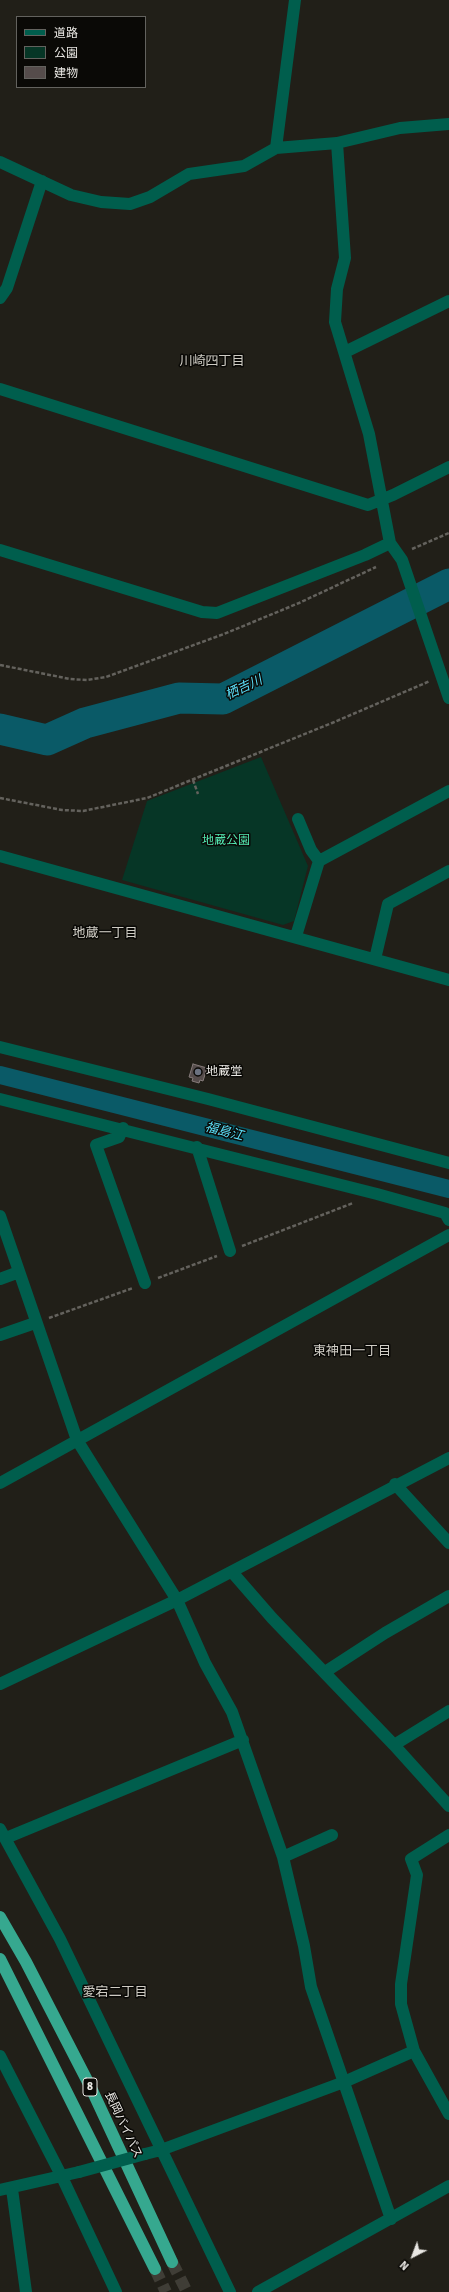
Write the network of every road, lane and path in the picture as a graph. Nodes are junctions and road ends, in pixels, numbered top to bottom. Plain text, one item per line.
1 (295, 0) edge
2 (449, 124) edge
3 (338, 143) junction
4 (276, 148) junction
5 (0, 162) edge
6 (42, 181) junction
7 (0, 298) edge
8 (449, 301) edge
9 (345, 352) junction
10 (0, 389) edge
11 (449, 467) edge
12 (382, 498) junction
13 (449, 533) edge
14 (390, 542) junction
15 (414, 549) dead end
16 (0, 550) edge
17 (379, 566) dead end
18 (0, 665) edge
19 (434, 677) junction
20 (449, 698) edge
21 (192, 780) junction
22 (449, 791) edge
23 (198, 794) dead end
24 (0, 798) edge
25 (298, 819) dead end
26 (0, 856) edge
27 (319, 861) junction
28 (449, 871) edge
29 (296, 936) junction
30 (375, 959) junction
31 (449, 980) edge
32 (0, 1047) edge
33 (0, 1098) edge
34 (123, 1128) junction
35 (197, 1147) junction
36 (449, 1163) edge
37 (355, 1202) dead end
38 (0, 1216) edge
39 (449, 1220) edge
40 (449, 1235) edge
41 (230, 1250) junction
42 (19, 1272) junction
43 (0, 1279) edge
44 (145, 1283) junction
45 (35, 1323) junction
46 (0, 1335) edge
47 (77, 1440) junction
48 (449, 1458) edge
49 (0, 1483) edge
50 (395, 1484) junction
51 (449, 1543) edge
52 (232, 1572) junction
53 (449, 1596) edge
54 (177, 1600) junction
55 (325, 1672) junction
56 (0, 1684) edge
57 (449, 1711) edge
58 (243, 1740) junction
59 (394, 1744) junction
60 (449, 1806) edge
61 (3, 1834) edge
62 (449, 1834) edge
63 (332, 1835) dead end
64 (282, 1857) junction
65 (0, 1917) edge
66 (0, 1959) edge
67 (414, 2051) junction
68 (0, 2056) edge
69 (344, 2082) junction
70 (449, 2114) edge
71 (161, 2150) junction
72 (62, 2177) junction
73 (449, 2186) edge
74 (6, 2190) edge
75 (391, 2219) junction
76 (172, 2262) tunnel mouth
77 (155, 2269) tunnel mouth
78 (26, 2292) edge
79 (116, 2292) edge
80 (230, 2292) edge
81 (258, 2292) edge

1 - 4 street
2 - 3 street
3 - 4 street
3 - 9 street
4 - 6 street
5 - 6 street
6 - 7 street
8 - 9 street
9 - 12 street
10 - 12 street
11 - 12 street
12 - 14 street
13 - 15 path
14 - 16 street
14 - 19 street
17 - 18 path
19 - 20 street
19 - 21 path
21 - 23 path
21 - 24 path
22 - 27 street
25 - 27 street
26 - 29 street
27 - 29 street
28 - 30 street
29 - 30 street
30 - 31 street
32 - 36 street
33 - 34 street
34 - 35 street
34 - 44 street
35 - 39 street
35 - 41 street
37 - 41 path
38 - 42 street
40 - 47 street
41 - 44 path
42 - 43 street
42 - 45 street
44 - 45 path
45 - 46 street
45 - 47 street
47 - 49 street
47 - 54 street
48 - 50 street
50 - 51 street
50 - 52 street
52 - 54 street
52 - 55 street
53 - 55 street
54 - 56 street
54 - 58 street
55 - 59 street
57 - 59 street
58 - 61 street
58 - 64 street
59 - 60 street
61 - 71 street
62 - 67 street
63 - 64 street
64 - 69 street
65 - 76 highway, 長岡バイパス / 8
66 - 77 highway, 8
67 - 69 street
67 - 70 street
68 - 72 street
69 - 71 street
69 - 75 street
71 - 72 street, bridge
71 - 80 street
72 - 74 street
72 - 79 street
73 - 75 street
74 - 78 street
75 - 81 street

